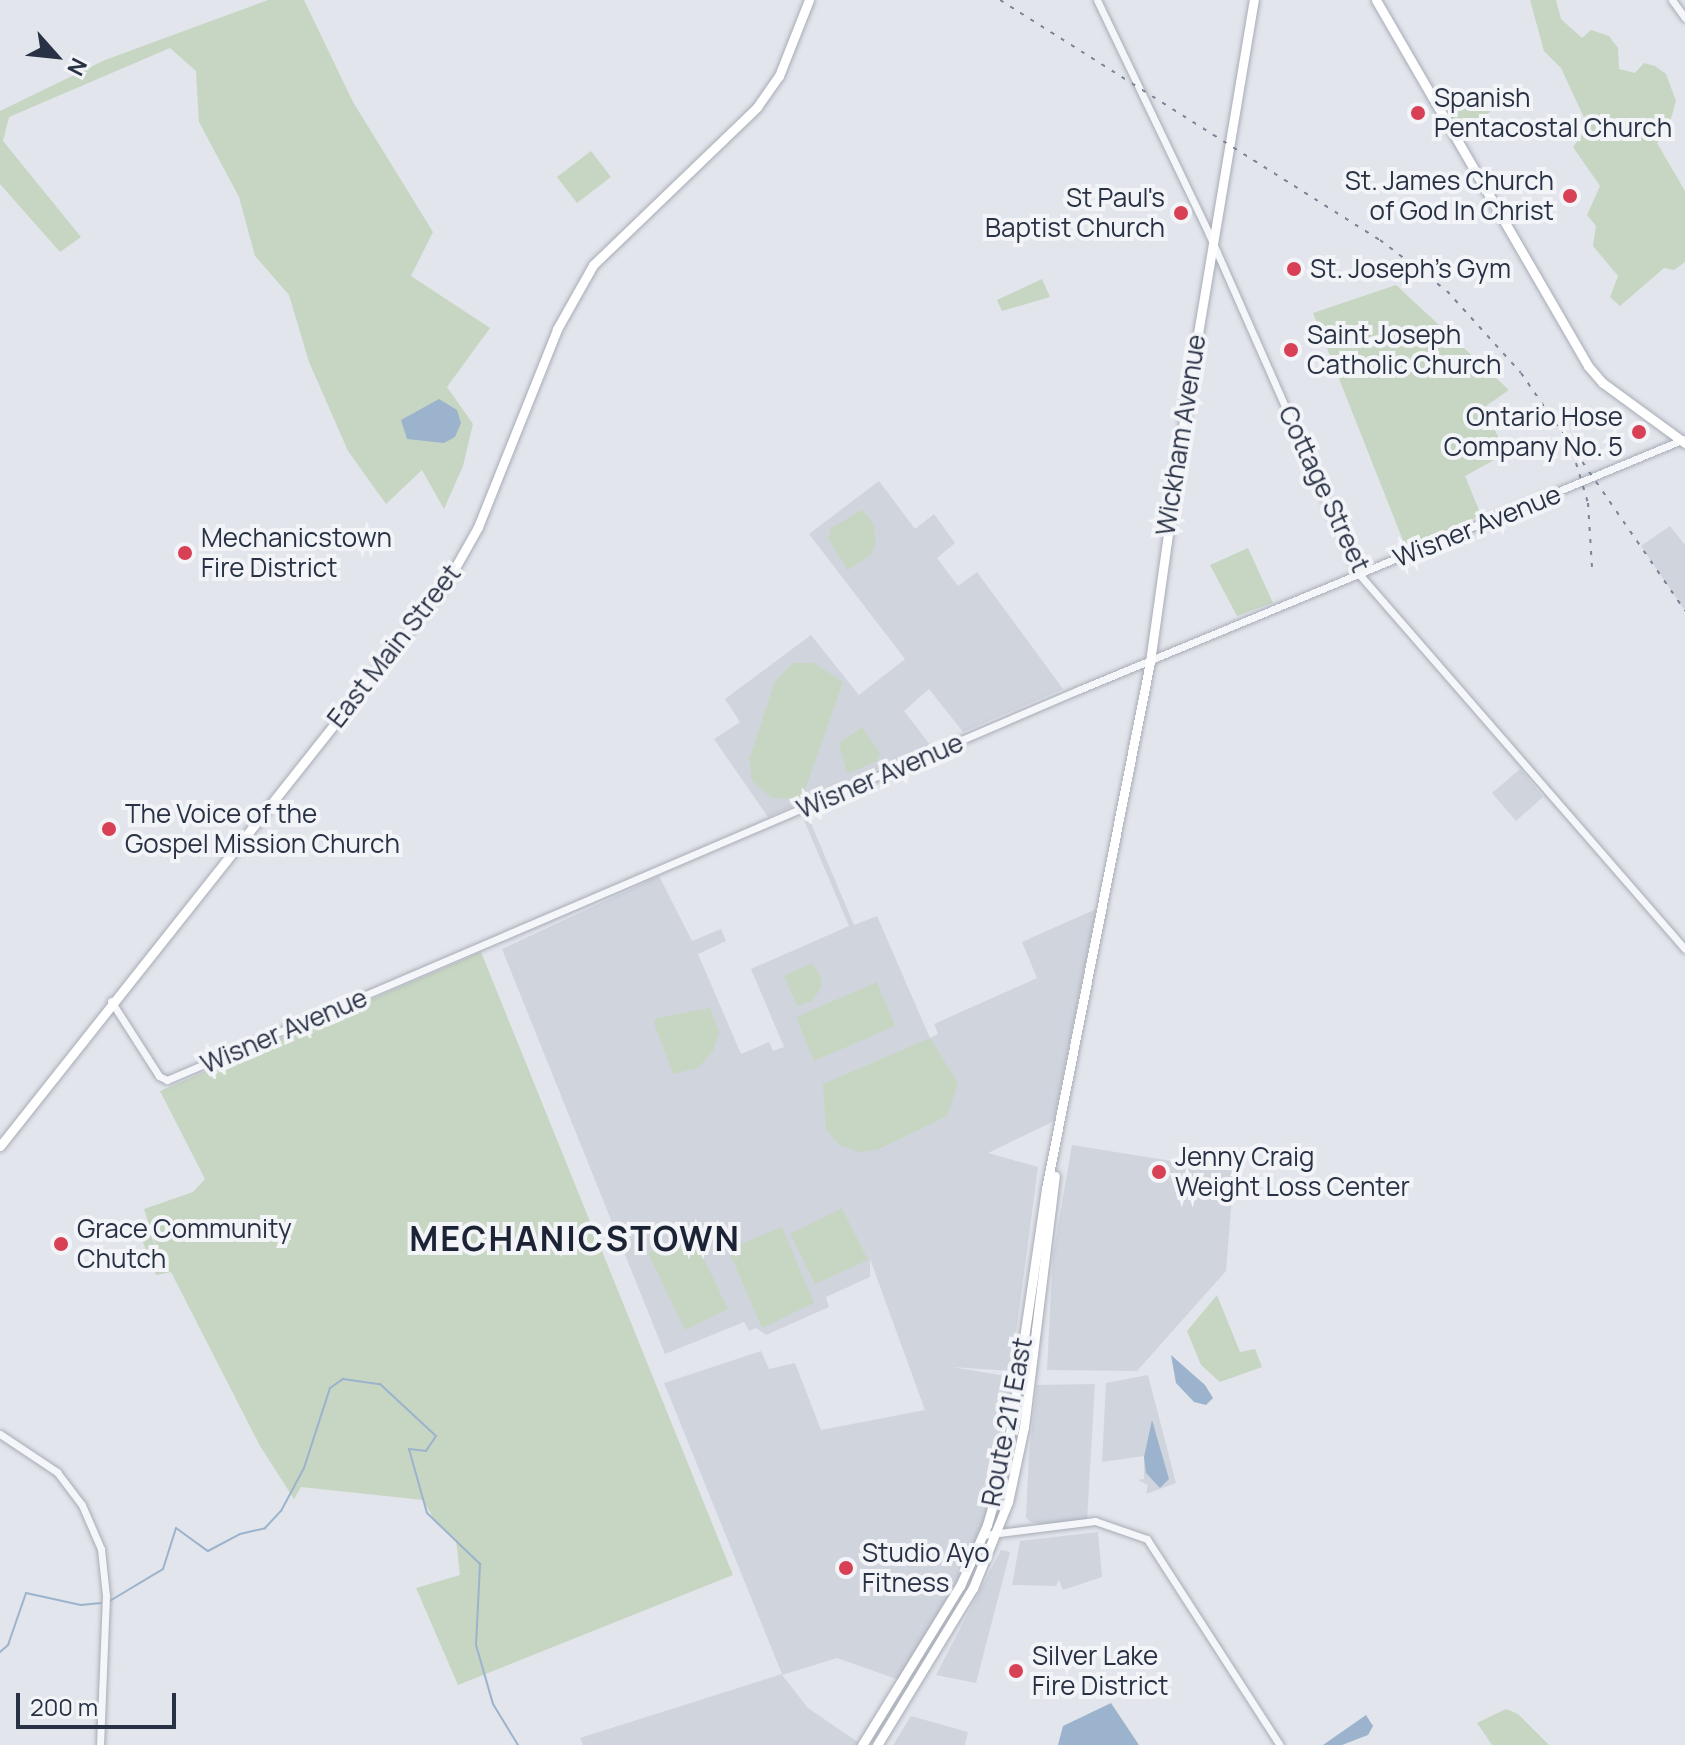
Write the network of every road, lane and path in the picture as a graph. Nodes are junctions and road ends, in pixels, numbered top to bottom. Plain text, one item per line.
1 (809, 0) edge
2 (1097, 0) edge
3 (1254, 0) edge
4 (1376, 0) edge
5 (1672, 0) edge
6 (1685, 18) edge
7 (1213, 244) junction
8 (1684, 441) edge
9 (1359, 574) junction
10 (1150, 662) junction
11 (1112, 870) joint
12 (1685, 949) edge
13 (111, 1001) junction
14 (0, 1146) edge
15 (1055, 1165) junction
16 (0, 1434) edge
17 (997, 1534) junction
18 (983, 1535) junction
19 (100, 1745) edge
20 (862, 1745) edge
21 (877, 1745) edge
22 (1280, 1745) edge

1 - 13 main road, East Main Street
2 - 7 street, Cottage Street
3 - 7 main road, Wickham Avenue
4 - 8 main road
5 - 6 street
7 - 9 street, Cottage Street
7 - 10 main road, Wickham Avenue
8 - 9 street, Wisner Avenue
9 - 10 street, Wisner Avenue
9 - 12 street, Cottage Street
10 - 11 main road, Wickham Avenue
10 - 13 street, Wisner Avenue
11 - 15 main road, Route 211 East
13 - 14 main road, East Main Street
15 - 17 main road, Route 211 East
15 - 18 main road, Route 211 East
16 - 19 street
17 - 18 street
17 - 21 main road, Route 211 East
17 - 22 street
18 - 20 main road, Route 211 East

